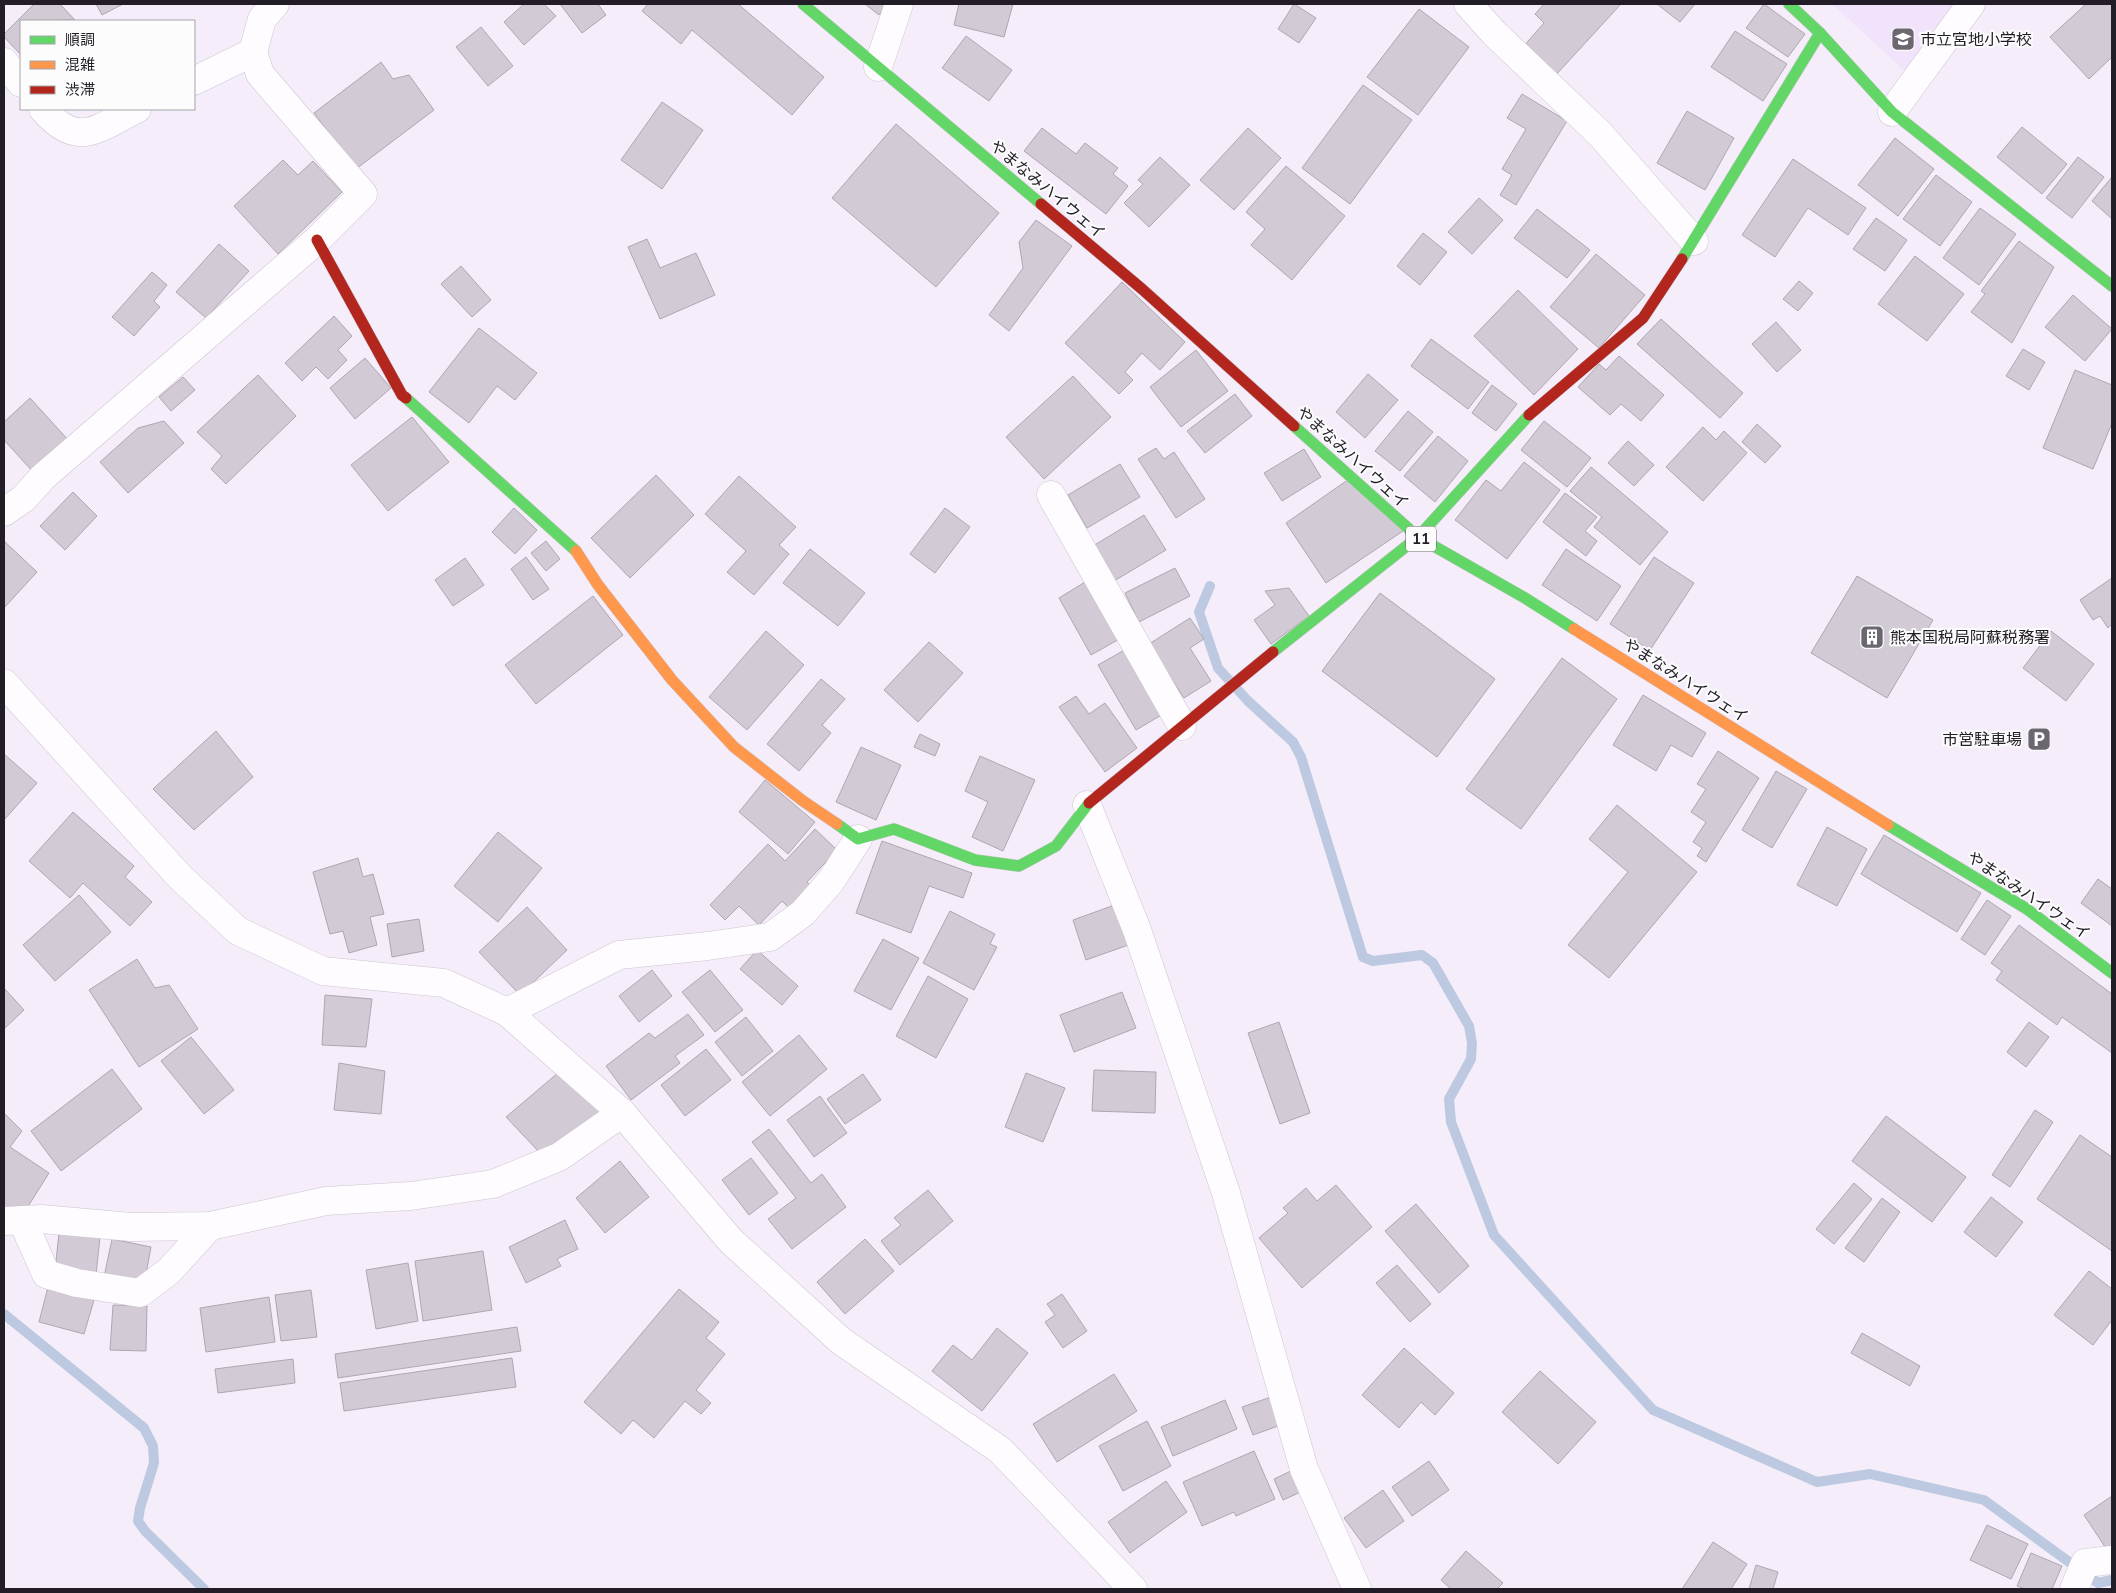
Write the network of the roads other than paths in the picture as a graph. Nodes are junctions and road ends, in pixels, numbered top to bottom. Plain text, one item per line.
1 (275, 4) edge
2 (803, 4) edge
3 (899, 4) edge
4 (1468, 4) edge
5 (1789, 4) edge
6 (1972, 4) edge
7 (1820, 33) junction
8 (253, 52) junction
9 (4, 62) edge
10 (878, 67) junction
11 (20, 81) edge
12 (195, 81) edge
13 (44, 110) edge
14 (135, 110) edge
15 (1892, 112) junction
16 (317, 240) junction
17 (1694, 241) junction
18 (2112, 286) edge
19 (1051, 495) dead end
20 (4, 512) edge
21 (1418, 537) junction
22 (4, 683) edge
23 (1182, 726) junction
24 (1086, 805) junction
25 (858, 839) junction
26 (2112, 973) edge
27 (508, 1012) junction
28 (622, 1113) junction
29 (13, 1220) edge
30 (210, 1226) junction
31 (2112, 1560) edge
32 (1133, 1589) edge
33 (1357, 1589) edge
34 (2074, 1589) edge

1 - 8 street
2 - 10 street, やまなみハイウェイ / 11
3 - 10 street
4 - 17 street
5 - 7 street
6 - 15 street
7 - 15 street
7 - 17 street
8 - 12 street
8 - 16 street
9 - 11 street
10 - 21 street, やまなみハイウェイ / 11
13 - 14 street
15 - 18 street
16 - 20 street
16 - 25 street
17 - 21 street
19 - 23 street
21 - 23 street
21 - 26 street, やまなみハイウェイ / 11
22 - 27 street
23 - 24 street
24 - 25 street
24 - 33 street
25 - 27 street
27 - 28 street
28 - 30 street
28 - 32 street
29 - 30 street
29 - 30 street
31 - 34 street

